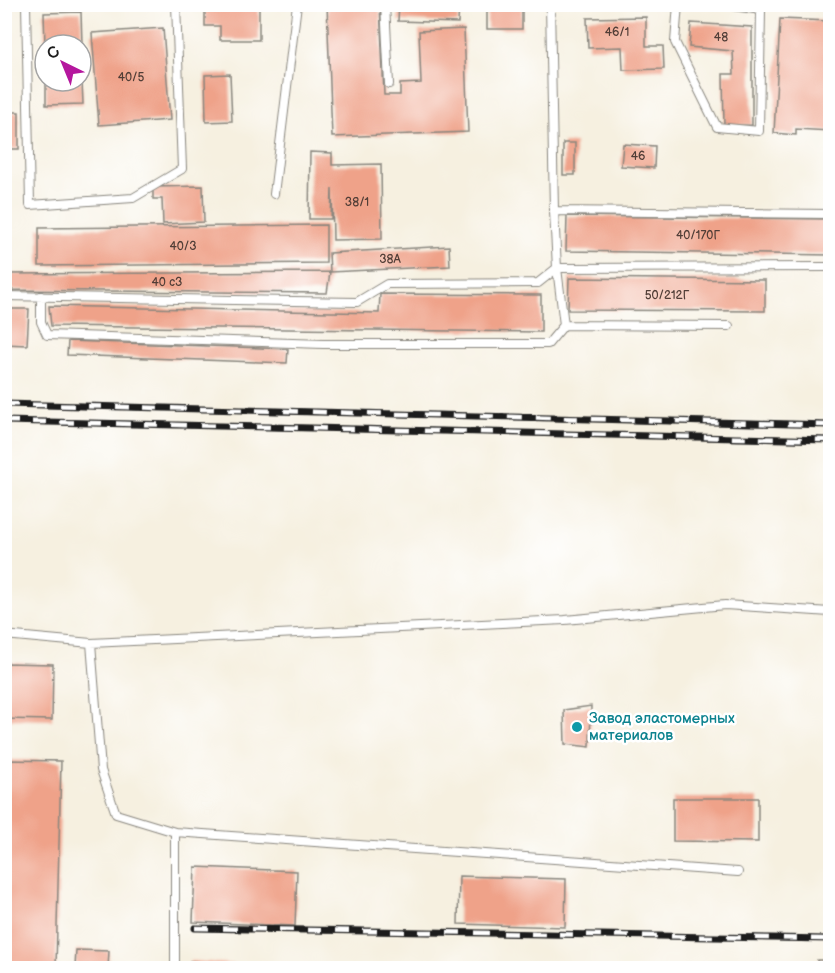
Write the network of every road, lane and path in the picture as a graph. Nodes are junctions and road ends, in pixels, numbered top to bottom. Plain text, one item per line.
1 (26, 4) edge
2 (176, 4) edge
3 (297, 4) edge
4 (385, 4) edge
5 (550, 4) edge
6 (678, 4) edge
7 (719, 4) edge
8 (389, 84) dead end
9 (274, 194) dead end
10 (554, 211) junction
11 (831, 214) edge
12 (831, 267) edge
13 (557, 268) junction
14 (4, 296) edge
15 (41, 296) junction
16 (564, 325) junction
17 (729, 326) dead end
18 (831, 612) edge
19 (4, 635) edge
20 (91, 644) junction
21 (175, 832) junction
22 (738, 872) dead end
23 (175, 969) edge

1 - 2 lane
3 - 9 lane
4 - 8 lane
5 - 10 lane
6 - 7 lane
10 - 11 lane
10 - 13 lane
12 - 13 lane
13 - 15 lane
13 - 16 lane
14 - 15 lane
15 - 16 lane
16 - 17 lane
18 - 20 lane
19 - 20 lane
20 - 21 lane
21 - 22 lane
21 - 23 lane

